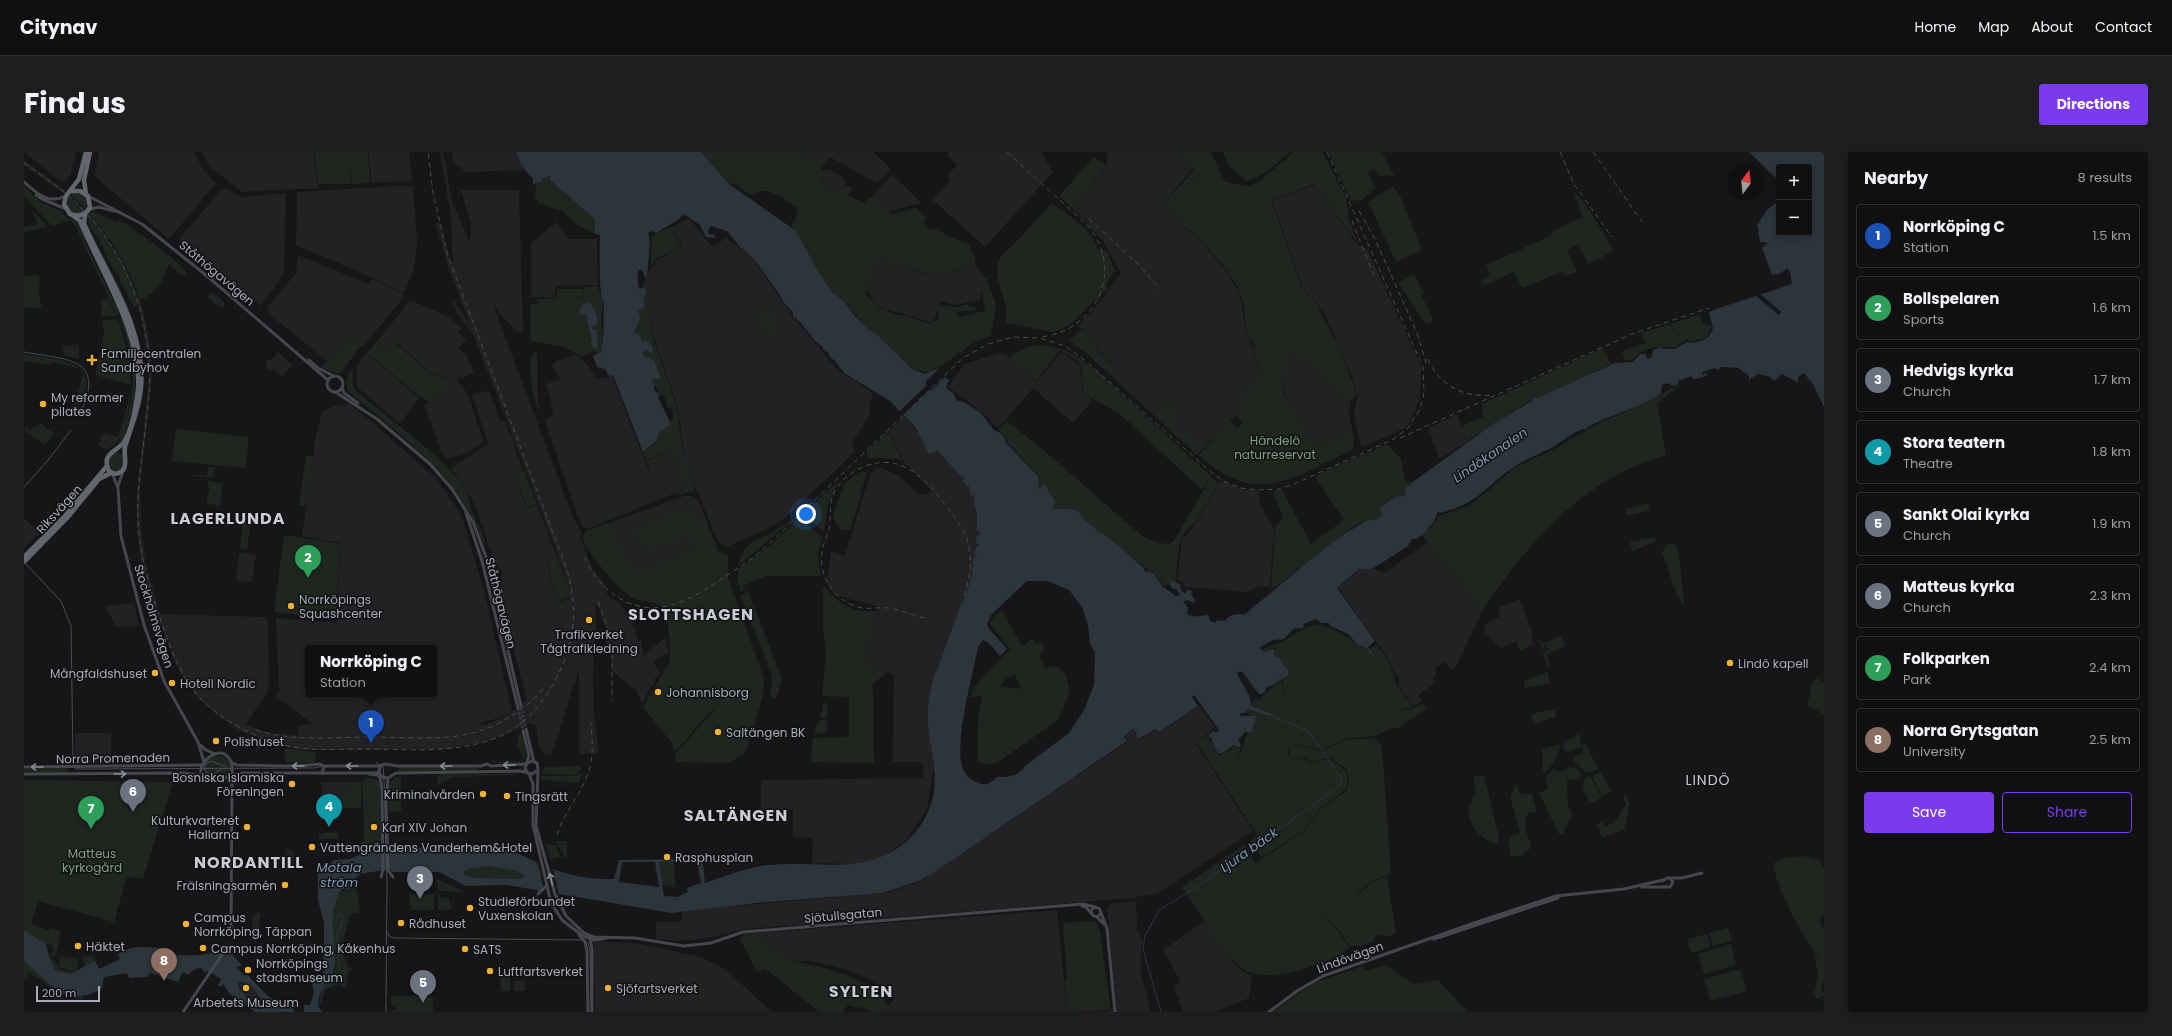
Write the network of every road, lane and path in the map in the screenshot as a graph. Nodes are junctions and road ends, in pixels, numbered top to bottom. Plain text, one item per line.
1 (86, 152) edge
2 (90, 152) edge
3 (25, 183) edge
4 (71, 191) junction
5 (87, 195) junction
6 (66, 196) junction
7 (71, 213) junction
8 (86, 214) junction
9 (124, 214) junction
10 (85, 230) junction
11 (294, 350) junction
12 (334, 376) junction
13 (328, 380) junction
14 (342, 388) junction
15 (335, 392) junction
16 (369, 413) junction
17 (116, 450) junction
18 (125, 454) junction
19 (107, 466) junction
20 (123, 471) junction
21 (112, 473) junction
22 (118, 488) junction
23 (24, 557) edge
24 (24, 562) edge
25 (519, 707) tunnel mouth
26 (198, 742) junction
27 (215, 754) junction
28 (232, 762) junction
29 (534, 762) junction
30 (527, 763) junction
31 (203, 764) junction
32 (483, 765) junction
33 (315, 766) junction
34 (323, 766) junction
35 (380, 766) junction
36 (391, 766) junction
37 (491, 766) junction
38 (24, 767) edge
39 (490, 772) junction
40 (537, 772) junction
41 (74, 773) dead end
42 (322, 773) junction
43 (359, 773) junction
44 (485, 773) junction
45 (528, 773) junction
46 (24, 774) edge
47 (61, 774) junction
48 (316, 774) junction
49 (379, 774) junction
50 (203, 775) junction
51 (392, 775) junction
52 (232, 776) junction
53 (388, 778) junction
54 (222, 779) junction
55 (380, 779) junction
56 (535, 786) junction
57 (231, 790) junction
58 (1702, 873) dead end
59 (381, 877) dead end
60 (393, 877) dead end
61 (1670, 878) junction
62 (1682, 878) junction
63 (1664, 880) junction
64 (1672, 884) junction
65 (546, 886) junction
66 (1665, 886) junction
67 (1630, 888) junction
68 (540, 893) dead end
69 (1078, 905) junction
70 (1095, 907) junction
71 (1092, 913) junction
72 (1101, 913) junction
73 (1097, 917) junction
74 (1107, 928) junction
75 (231, 931) dead end
76 (578, 933) junction
77 (587, 935) junction
78 (613, 938) junction
79 (591, 939) junction
80 (228, 946) dead end
81 (183, 1012) edge
82 (588, 1012) edge
83 (592, 1012) edge
84 (1115, 1012) edge
85 (1269, 1012) edge

1 - 4 highway
2 - 5 highway
3 - 6 main road
3 - 7 main road
4 - 5 highway
4 - 6 highway
5 - 8 highway
5 - 9 main road, Ståthögavägen
6 - 7 highway
7 - 8 highway
7 - 10 highway
8 - 9 main road, Ståthögavägen
8 - 10 highway
9 - 11 main road, Ståthögavägen
10 - 17 highway
10 - 18 highway
11 - 12 main road, Ståthögavägen
11 - 13 main road, Ståthögavägen
12 - 13 main road
12 - 14 main road
13 - 15 main road
14 - 15 main road
14 - 16 main road, Ståthögavägen
15 - 16 main road, Ståthögavägen
16 - 25 main road, Ståthögavägen
17 - 18 highway
17 - 19 highway
18 - 20 highway
19 - 21 highway
19 - 23 highway, Riksvägen
20 - 21 highway
20 - 22 main road, Stockholmsvägen
21 - 22 main road, Stockholmsvägen
21 - 24 highway, Riksvägen
22 - 26 main road, Stockholmsvägen
26 - 27 main road, Stockholmsvägen
26 - 31 main road, Stockholmsvägen
27 - 28 main road
27 - 31 main road
33 -> 28 main road
28 - 52 main road
29 - 30 main road
29 - 30 main road
29 - 40 main road
30 -> 37 main road
30 - 45 main road
31 -> 38 main road, Norra Promenaden
31 - 50 main road
32 -> 36 main road
32 - 37 main road
32 - 44 main road
33 - 34 main road
33 - 48 main road
35 -> 34 main road
34 - 42 main road
35 - 36 main road
35 - 49 main road
36 - 51 main road
37 - 39 main road
39 - 44 main road
39 - 45 main road
40 - 45 main road
40 - 56 main road
41 - 47 main road, Norra Promenaden
42 - 43 main road
42 - 48 main road
43 - 49 main road
43 - 55 main road
44 - 51 main road
45 - 56 main road
46 - 47 main road, Norra Promenaden
47 -> 50 main road, Norra Promenaden
48 - 52 main road
49 - 53 main road
49 - 55 main road
50 - 54 main road
51 - 53 main road
52 - 54 main road
52 - 57 main road
53 - 60 main road
54 - 57 main road
55 - 59 main road
56 - 65 main road, Sjötullsgatan
77 -> 56 main road
57 - 75 main road
58 - 62 main road
61 - 62 main road
61 - 63 main road
61 - 64 main road
62 - 64 main road
63 - 66 main road
63 - 67 main road, Lindövägen
64 - 66 main road
65 - 68 main road
65 - 76 main road, Sjötullsgatan
66 - 67 main road, Lindövägen
67 - 85 main road, Lindövägen
69 - 70 main road, Sjötullsgatan
69 - 71 main road
69 - 78 main road, Sjötullsgatan
70 - 71 main road
70 - 72 main road
71 - 73 main road
72 - 73 main road
72 - 74 main road
73 - 74 main road
74 - 84 main road
76 - 79 main road, Sjötullsgatan
76 - 82 main road
77 - 78 main road, Sjötullsgatan
77 - 79 main road
78 - 79 main road, Sjötullsgatan
79 - 83 main road
80 - 81 main road

